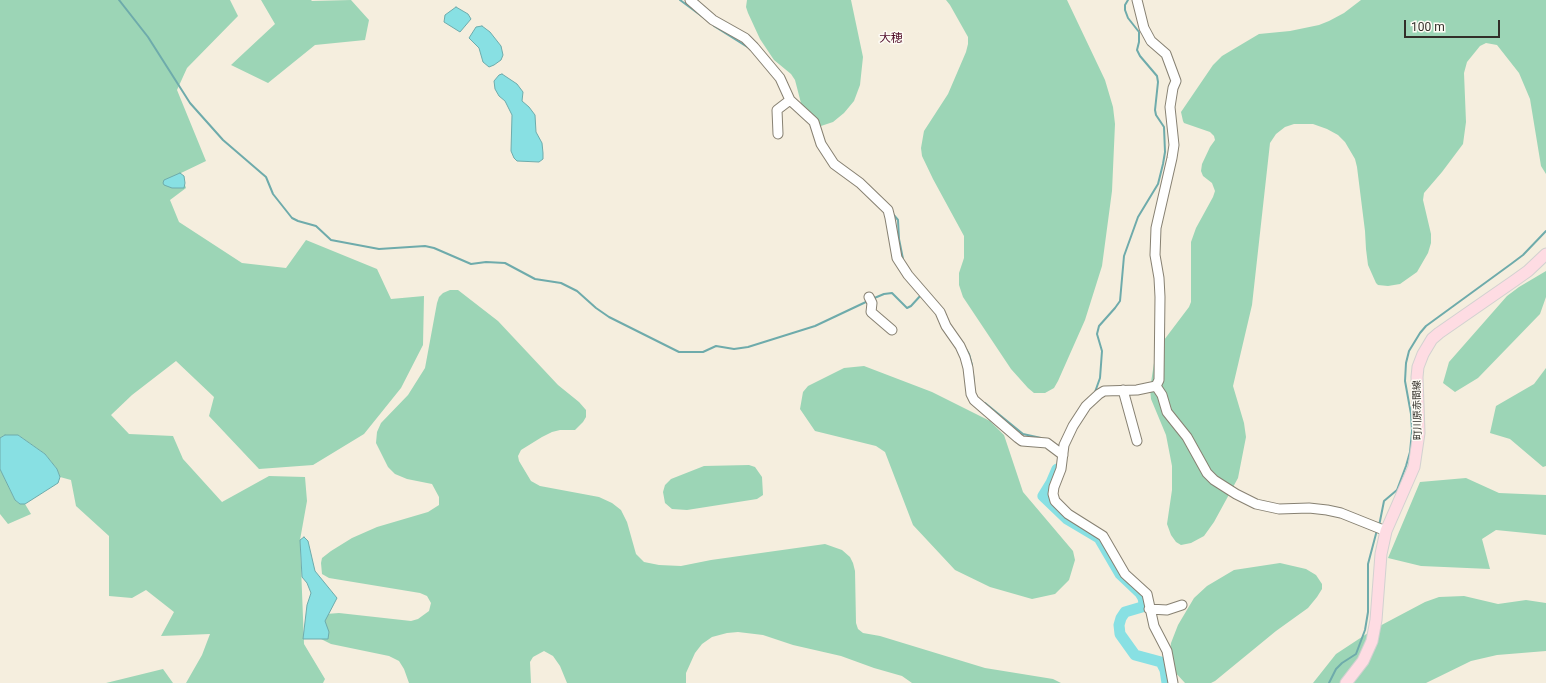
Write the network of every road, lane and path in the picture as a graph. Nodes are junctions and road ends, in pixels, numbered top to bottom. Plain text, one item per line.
1 (690, 0) edge
2 (1137, 0) edge
3 (790, 100) junction
4 (778, 134) dead end
5 (1546, 254) edge
6 (869, 297) dead end
7 (892, 330) dead end
8 (1156, 386) junction
9 (1123, 390) junction
10 (1137, 441) dead end
11 (1063, 455) junction
12 (1386, 531) junction
13 (1182, 604) dead end
14 (1149, 609) junction
15 (1174, 683) edge
16 (1346, 683) edge

1 - 3 street
2 - 8 street
3 - 4 street
3 - 11 street
5 - 12 main road, 町川原赤間線
6 - 7 street
8 - 9 street
8 - 12 street
9 - 10 street
9 - 11 street
11 - 14 street
12 - 16 main road, 町川原赤間線
13 - 14 street
14 - 15 street

